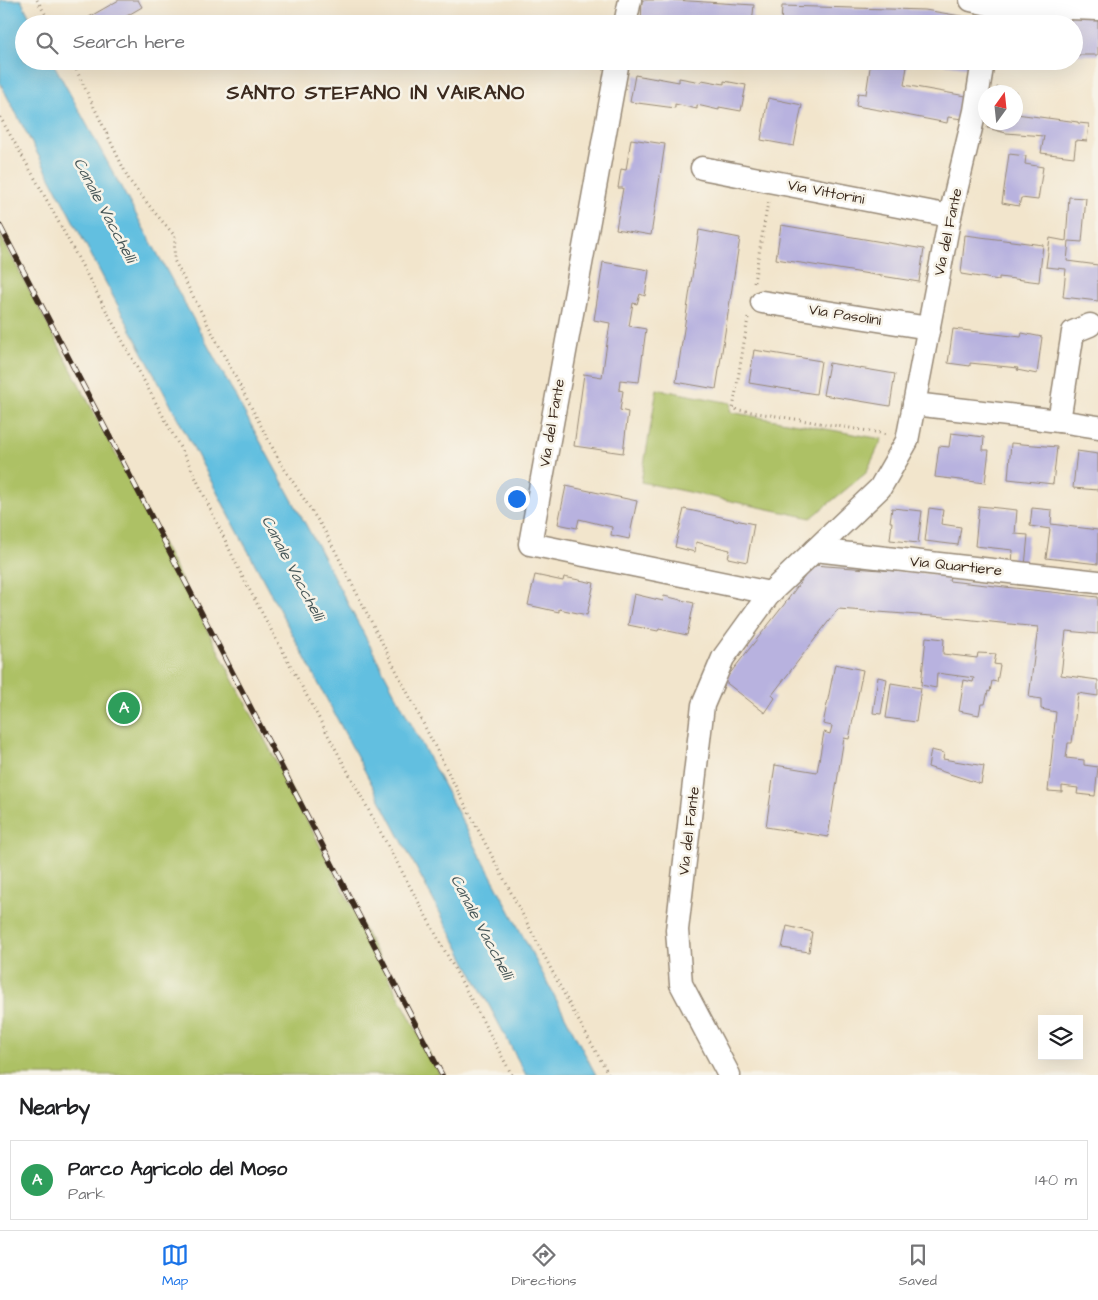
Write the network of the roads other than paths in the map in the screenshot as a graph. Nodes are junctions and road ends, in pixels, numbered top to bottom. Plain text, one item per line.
1 (630, 0) edge
2 (971, 0) edge
3 (1098, 9) edge
4 (991, 14) edge
5 (627, 15) edge
6 (616, 70) edge
7 (981, 70) edge
8 (702, 168) dead end
9 (950, 216) junction
10 (755, 300) road end
11 (1090, 325) dead end
12 (929, 328) junction
13 (914, 404) junction
14 (1059, 421) junction
15 (1098, 427) edge
16 (815, 550) junction
17 (1098, 582) edge
18 (770, 593) junction
19 (729, 1075) edge

1 - 5 street
2 - 4 street
3 - 4 street
6 - 18 street, Via del Fante
7 - 9 street, Via del Fante
8 - 9 street, Via Vittorini
9 - 12 street, Via del Fante
10 - 12 street, Via Pasolini
11 - 14 street
12 - 13 street, Via del Fante
13 - 14 street
13 - 16 street, Via del Fante
14 - 15 street
16 - 17 street, Via Quartiere
16 - 18 street, Via del Fante
18 - 19 street, Via del Fante

